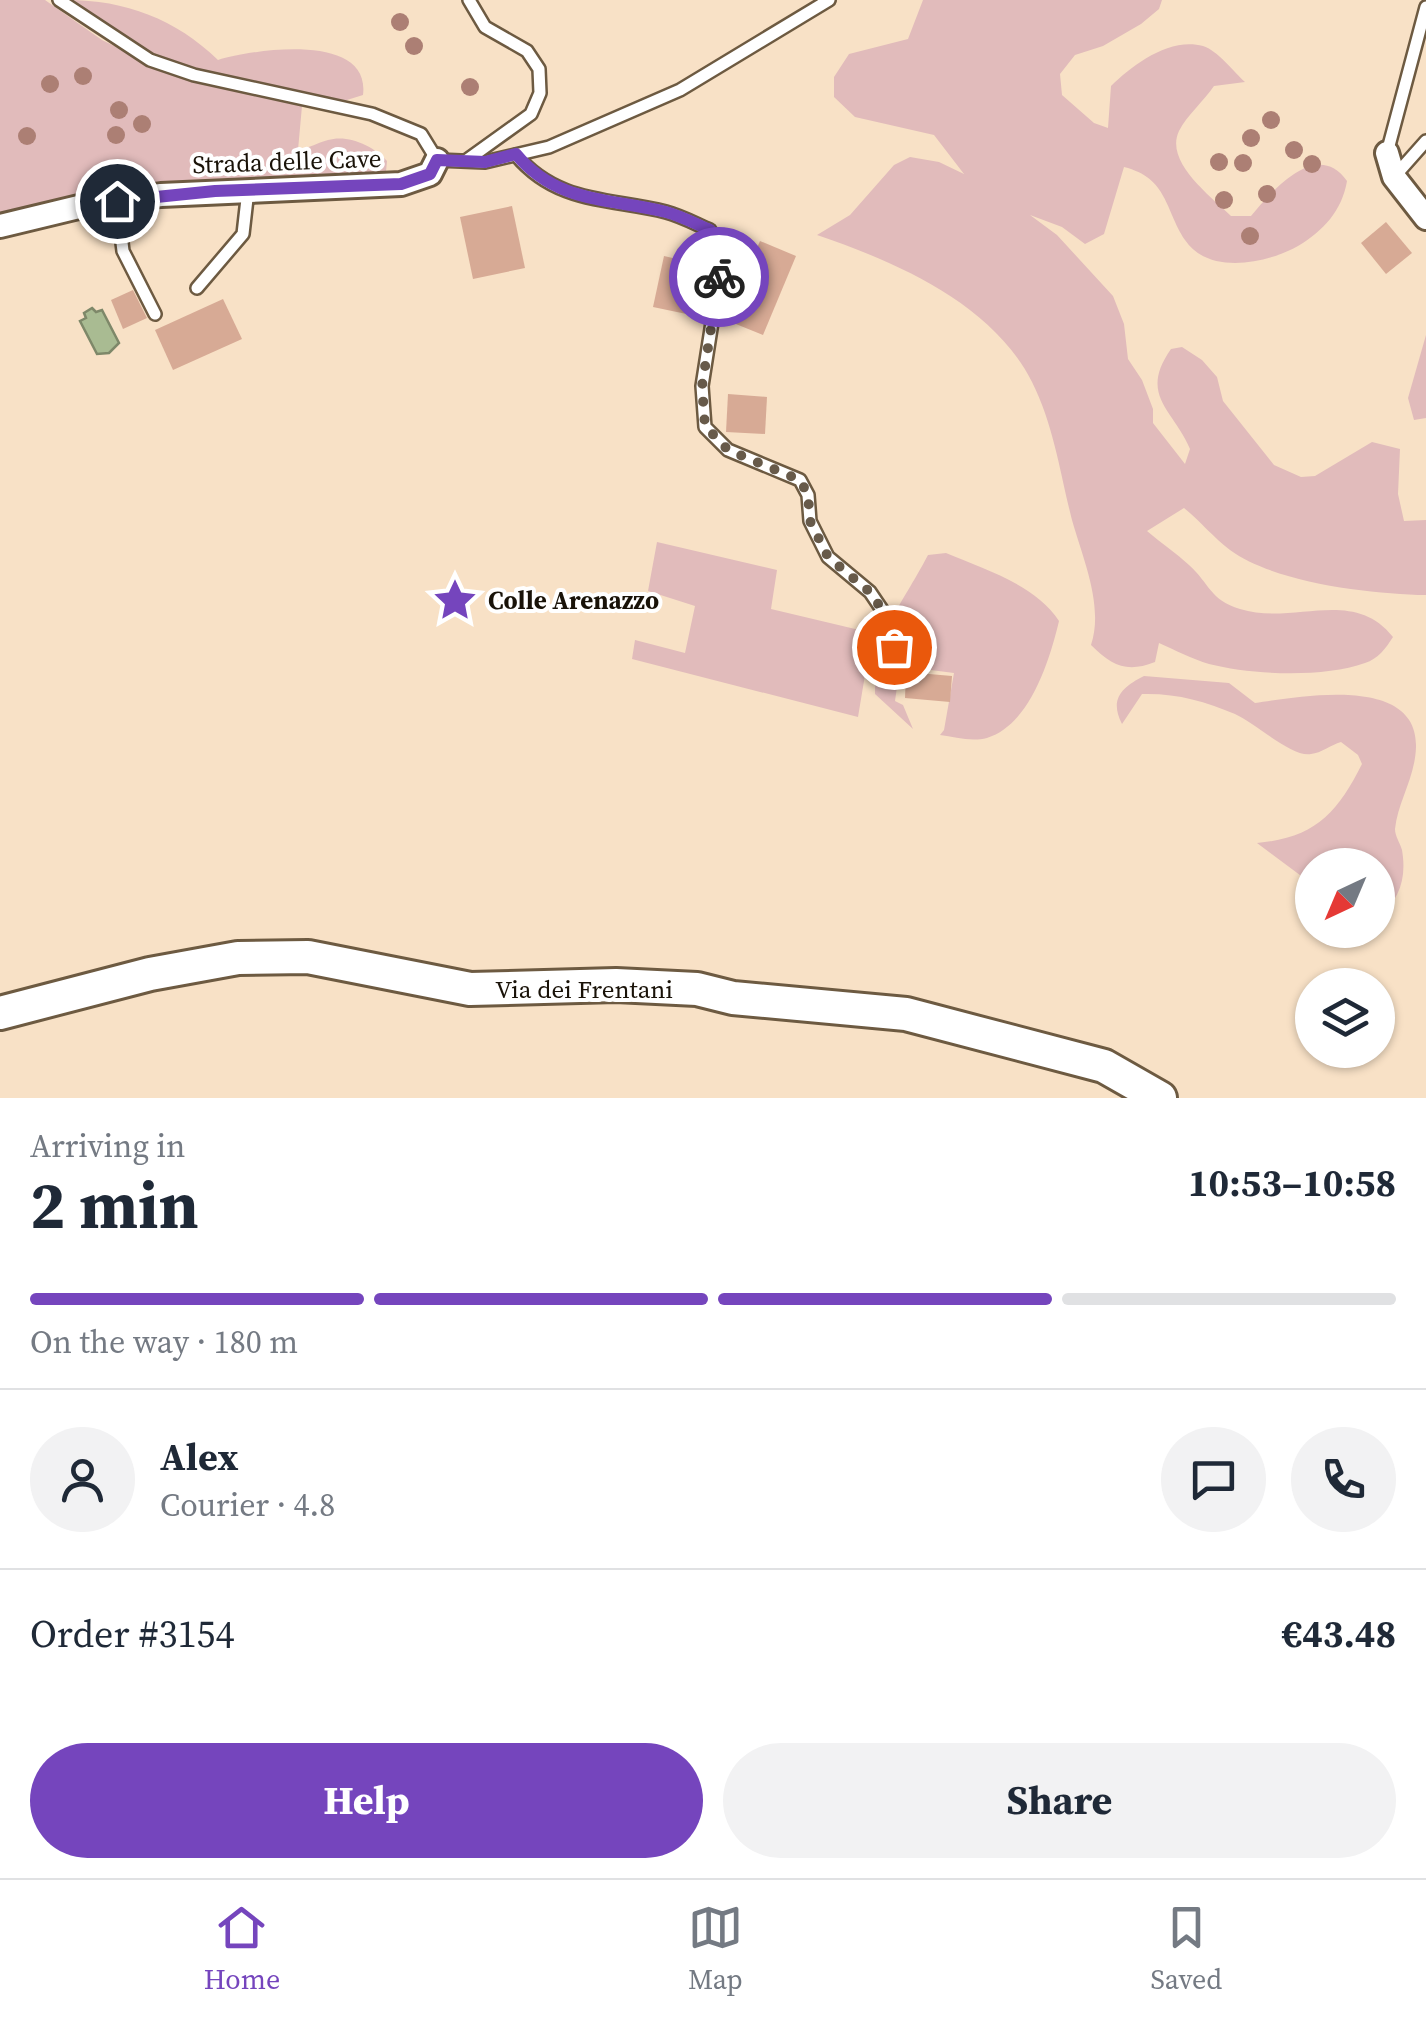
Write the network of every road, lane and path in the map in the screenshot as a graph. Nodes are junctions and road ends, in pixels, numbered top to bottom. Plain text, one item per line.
1 (59, 0) edge
2 (469, 0) edge
3 (829, 0) edge
4 (1426, 7) edge
5 (1426, 141) edge
6 (1387, 153) joint
7 (516, 154) junction
8 (437, 160) junction
9 (468, 160) junction
10 (1394, 177) junction
11 (248, 190) junction
12 (117, 201) junction
13 (1426, 218) edge
14 (0, 226) edge
15 (196, 288) dead end
16 (155, 314) dead end
17 (891, 670) dead end
18 (0, 1014) edge
19 (1160, 1098) edge

1 - 8 lane
2 - 9 lane
3 - 7 lane
4 - 6 lane
5 - 10 lane
6 - 10 street
7 - 9 lane
7 - 17 lane
8 - 9 lane
8 - 11 street, Strada delle Cave
10 - 13 street
11 - 12 street, Strada delle Cave
11 - 15 lane
12 - 14 street, Strada delle Cave
12 - 16 lane
18 - 19 main road, Via dei Frentani

